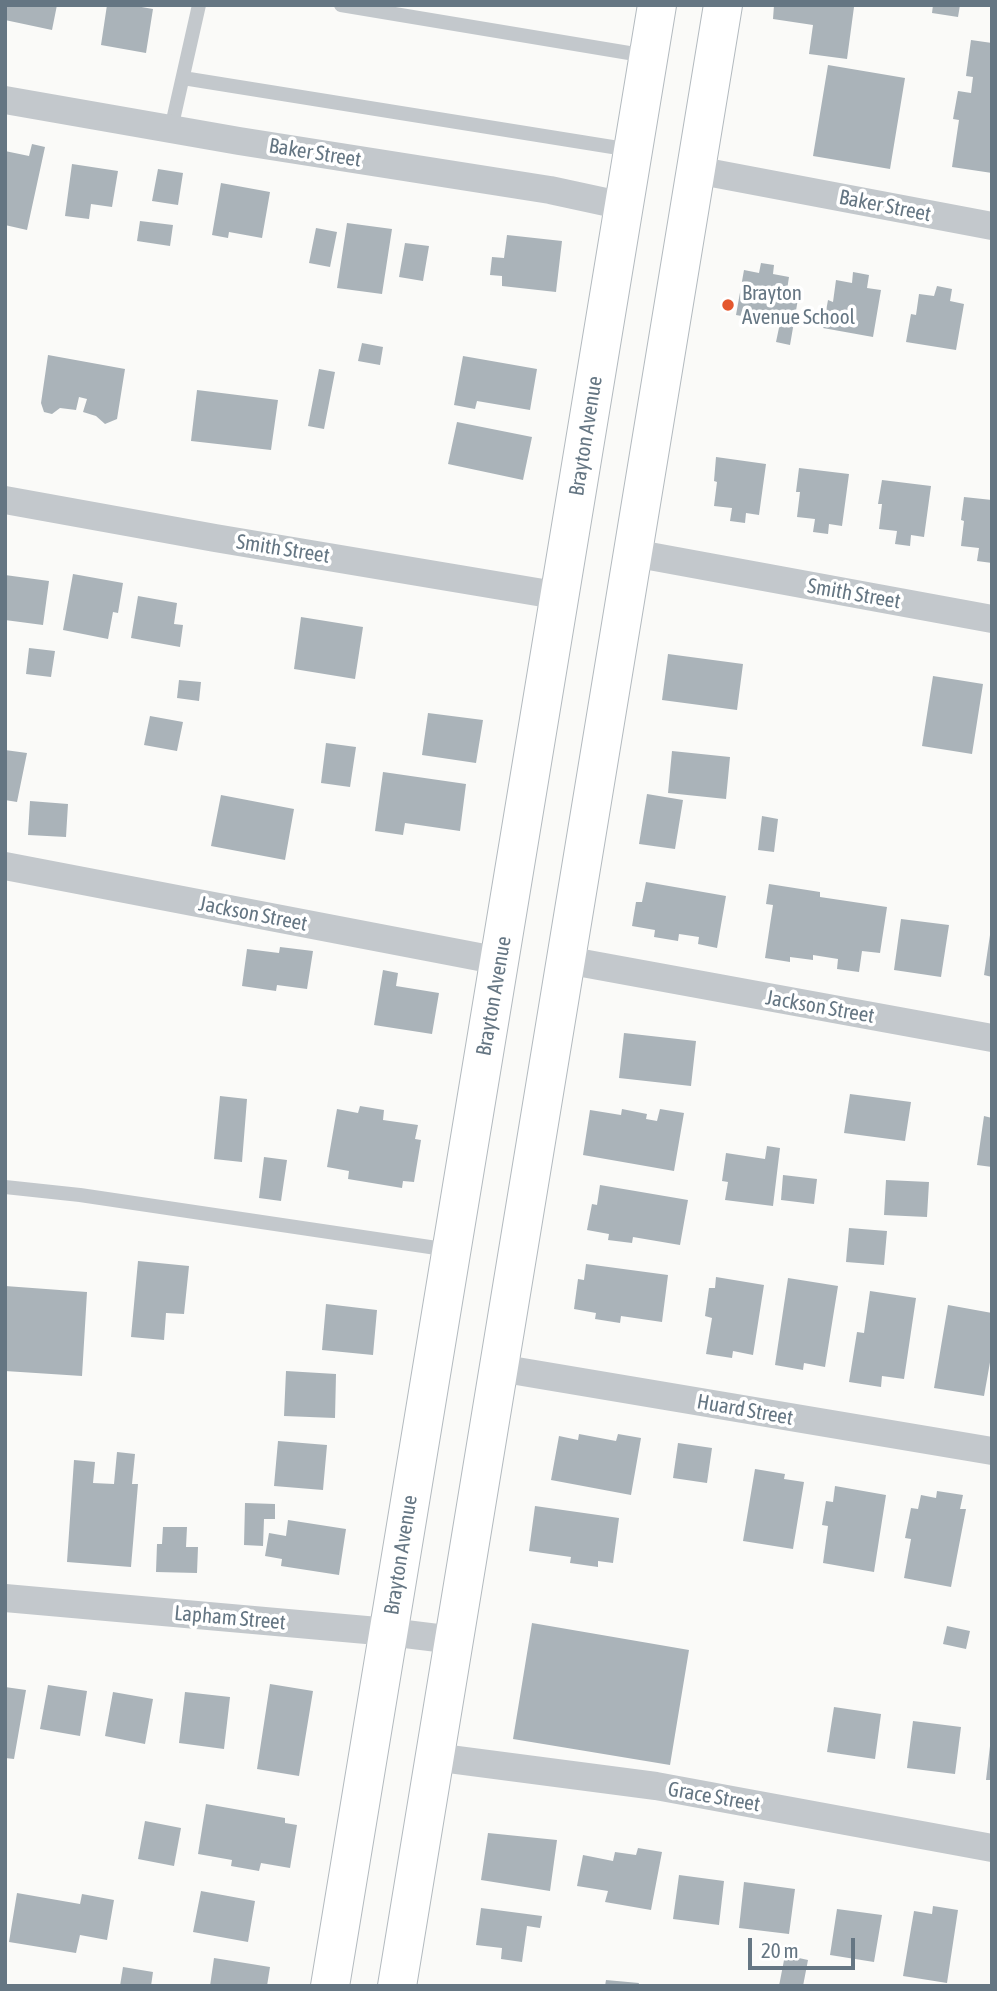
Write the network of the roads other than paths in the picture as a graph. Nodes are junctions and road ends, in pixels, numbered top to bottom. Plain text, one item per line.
1 (199, 5) edge
2 (341, 5) edge
3 (657, 5) edge
4 (723, 5) edge
5 (425, 12) edge
6 (649, 56) junction
7 (183, 78) junction
8 (5, 100) edge
9 (172, 129) junction
10 (634, 150) junction
11 (696, 170) junction
12 (624, 206) junction
13 (992, 226) edge
14 (5, 500) edge
15 (634, 553) junction
16 (561, 596) junction
17 (992, 619) edge
18 (5, 866) edge
19 (566, 960) junction
20 (500, 961) junction
21 (992, 1038) edge
22 (5, 1187) edge
23 (451, 1251) junction
24 (499, 1368) junction
25 (992, 1451) edge
26 (5, 1598) edge
27 (389, 1632) junction
28 (454, 1640) junction
29 (434, 1757) junction
30 (992, 1848) edge
31 (330, 1986) edge
32 (397, 1986) edge

1 - 7 lane
2 - 5 lane
3 - 6 main road, Brayton Avenue
4 - 11 main road
5 - 6 lane
6 - 10 main road, Brayton Avenue
7 - 9 lane
7 - 10 lane
8 - 9 street, Baker Street
9 - 12 street, Baker Street
10 - 12 main road, Brayton Avenue
11 - 13 street, Baker Street
11 - 15 main road
12 - 16 main road, Brayton Avenue
14 - 16 street, Smith Street
15 - 17 street, Smith Street
15 - 19 main road
16 - 20 main road, Brayton Avenue
18 - 20 street, Jackson Street
19 - 21 street, Jackson Street
19 - 24 main road
20 - 23 main road, Brayton Avenue
22 - 23 lane
23 - 27 main road, Brayton Avenue
24 - 25 street, Huard Street
24 - 28 main road
26 - 27 street, Lapham Street
27 - 28 street, Lapham Street
27 - 31 main road, Brayton Avenue
28 - 29 main road
29 - 30 street, Grace Street
29 - 32 main road

